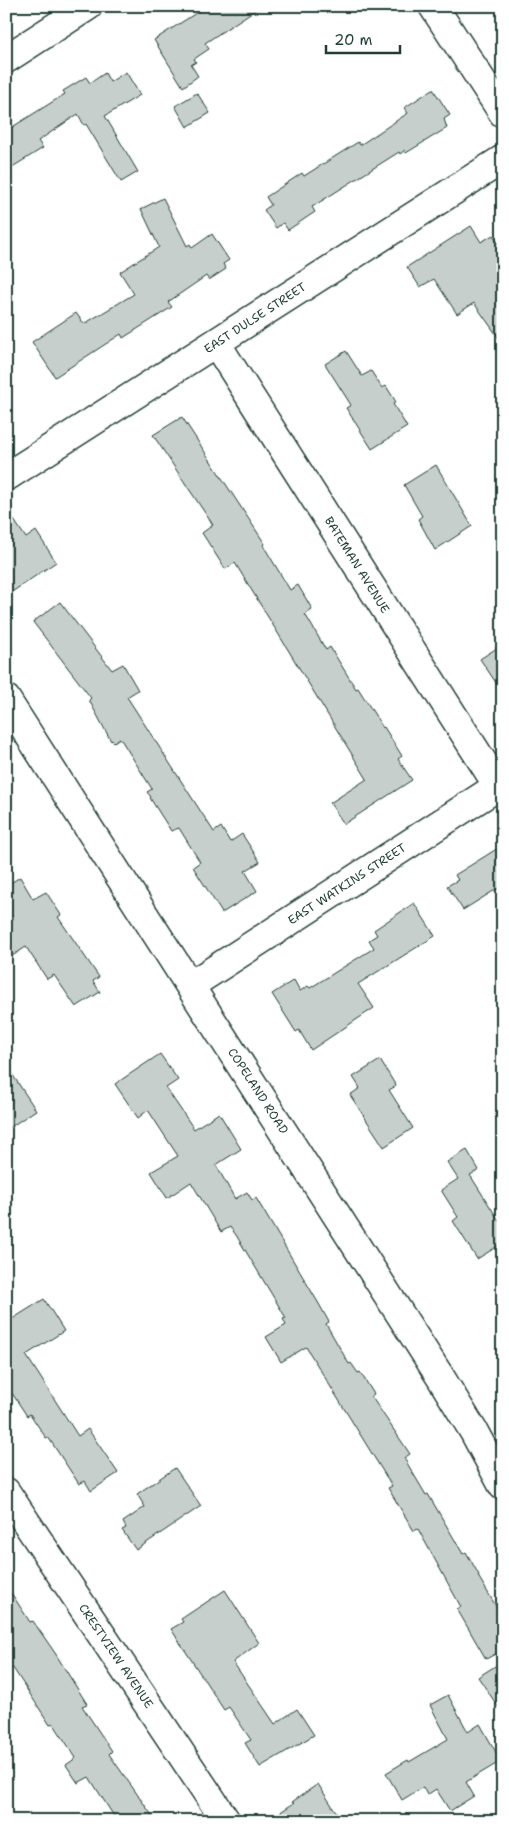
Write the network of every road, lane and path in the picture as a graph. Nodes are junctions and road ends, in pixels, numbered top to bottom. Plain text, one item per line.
1 (88, 6) edge
2 (433, 6) edge
3 (6, 59) edge
4 (503, 113) edge
5 (503, 158) edge
6 (216, 343) junction
7 (6, 477) edge
8 (6, 699) edge
9 (500, 784) edge
10 (191, 986) junction
11 (503, 1486) edge
12 (6, 1492) edge
13 (226, 1821) edge

1 - 3 street
2 - 4 street
5 - 6 street, EAST DULSE STREET
6 - 7 street, EAST DULSE STREET
6 - 9 street, BATEMAN AVENUE
8 - 10 street, COPELAND ROAD
9 - 10 street, EAST WATKINS STREET
10 - 11 street, COPELAND ROAD
12 - 13 street, CRESTVIEW AVENUE

